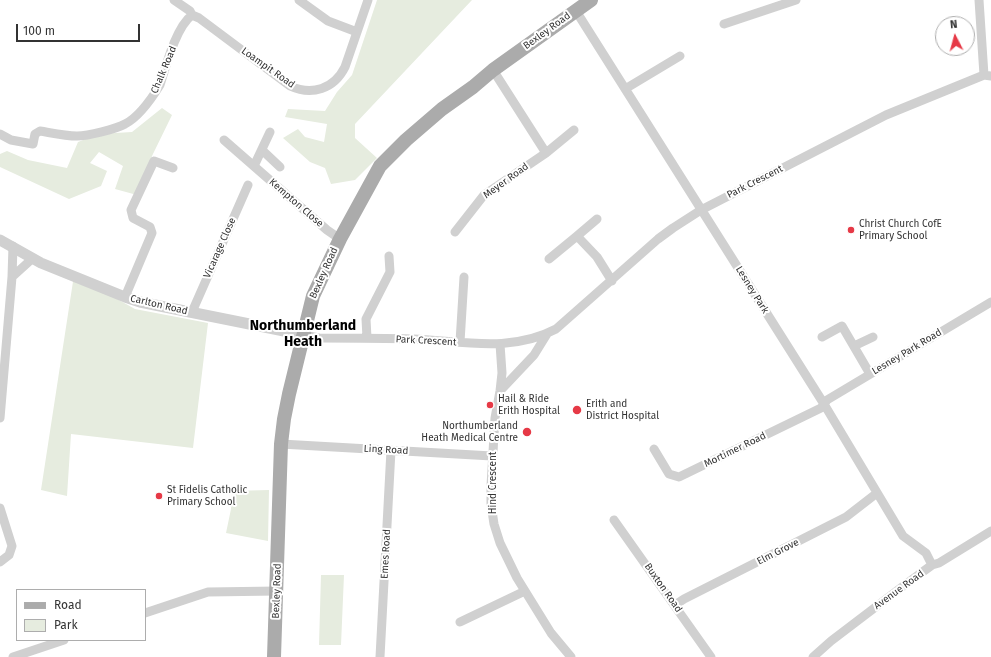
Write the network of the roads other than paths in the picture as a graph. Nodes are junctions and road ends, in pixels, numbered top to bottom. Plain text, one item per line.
1 (174, 0) edge
2 (299, 0) edge
3 (368, 0) edge
4 (591, 0) edge
5 (796, 0) edge
6 (979, 0) edge
7 (576, 11) junction
8 (192, 15) junction
9 (724, 24) dead end
10 (357, 32) junction
11 (680, 56) dead end
12 (493, 70) junction
13 (988, 76) edge
14 (625, 89) junction
15 (574, 130) dead end
16 (270, 132) dead end
17 (0, 134) edge
18 (224, 140) dead end
19 (262, 150) junction
20 (546, 153) junction
21 (254, 166) junction
22 (280, 167) dead end
23 (173, 168) dead end
24 (248, 185) dead end
25 (701, 210) junction
26 (597, 219) dead end
27 (456, 232) dead end
28 (577, 236) junction
29 (340, 239) junction
30 (0, 240) edge
31 (13, 246) junction
32 (389, 256) dead end
33 (34, 258) junction
34 (549, 259) dead end
35 (12, 277) junction
36 (464, 277) dead end
37 (612, 281) junction
38 (125, 297) junction
39 (991, 302) edge
40 (192, 312) junction
41 (546, 334) junction
42 (304, 335) junction
43 (822, 337) dead end
44 (873, 337) dead end
45 (367, 338) junction
46 (460, 342) junction
47 (500, 344) junction
48 (854, 346) junction
49 (870, 374) junction
50 (500, 391) junction
51 (824, 404) junction
52 (0, 418) edge
53 (281, 444) junction
54 (654, 449) dead end
55 (391, 450) junction
56 (492, 456) junction
57 (877, 494) junction
58 (0, 508) edge
59 (614, 520) dead end
60 (991, 531) edge
61 (1, 561) edge
62 (932, 565) junction
63 (277, 591) junction
64 (524, 591) junction
65 (675, 605) junction
66 (146, 613) edge
67 (460, 622) dead end
68 (61, 641) edge
69 (13, 657) edge
70 (274, 657) edge
71 (380, 657) edge
72 (571, 657) edge
73 (711, 657) edge
74 (813, 657) edge

1 - 8 street, Loampit Road
2 - 10 street
3 - 10 street, Loampit Road
4 - 7 main road, Bexley Road
5 - 9 street
6 - 13 street
7 - 12 main road, Bexley Road
7 - 14 street, Lesney Park
8 - 10 street, Loampit Road
8 - 17 street, Chalk Road
11 - 14 street
12 - 20 street
12 - 29 main road, Bexley Road
13 - 25 street, Park Crescent
14 - 25 street, Lesney Park
15 - 20 street, Meyer Road
16 - 19 street
18 - 21 street, Kempton Close
19 - 21 street
19 - 22 street, Kempton Close
20 - 27 street, Meyer Road
21 - 29 street, Kempton Close
23 - 38 street
24 - 40 street, Vicarage Close
25 - 37 street, Park Crescent
25 - 51 street, Lesney Park
26 - 28 street
28 - 34 street
28 - 37 street
29 - 42 main road, Bexley Road
30 - 31 street, Carlton Road
31 - 33 street, Carlton Road
31 - 35 street
32 - 45 street
33 - 35 street
33 - 38 street, Carlton Road
35 - 52 street
36 - 46 street
37 - 41 street, Park Crescent
38 - 40 street, Carlton Road
39 - 49 street, Lesney Park Road
40 - 42 street, Carlton Road
41 - 47 street, Park Crescent
41 - 50 street, Park Crescent
42 - 45 street, Park Crescent
42 - 53 main road, Bexley Road
43 - 48 street
44 - 48 street
45 - 46 street, Park Crescent
46 - 47 street, Park Crescent
47 - 50 street, Hind Crescent
48 - 49 street
49 - 51 street, Lesney Park Road
50 - 56 street, Hind Crescent
51 - 54 street, Mortimer Road
51 - 57 street, Lesney Park
53 - 55 street, Ling Road
53 - 63 main road, Bexley Road
55 - 56 street, Ling Road
55 - 71 street, Emes Road
56 - 64 street, Hind Crescent
57 - 62 street, Lesney Park
57 - 65 street, Elm Grove
58 - 61 street
59 - 65 street, Buxton Road
60 - 62 street, Avenue Road
62 - 74 street, Avenue Road
63 - 66 street
63 - 70 main road, Bexley Road
64 - 67 street
64 - 72 street, Hind Crescent
65 - 73 street, Buxton Road
68 - 69 street

